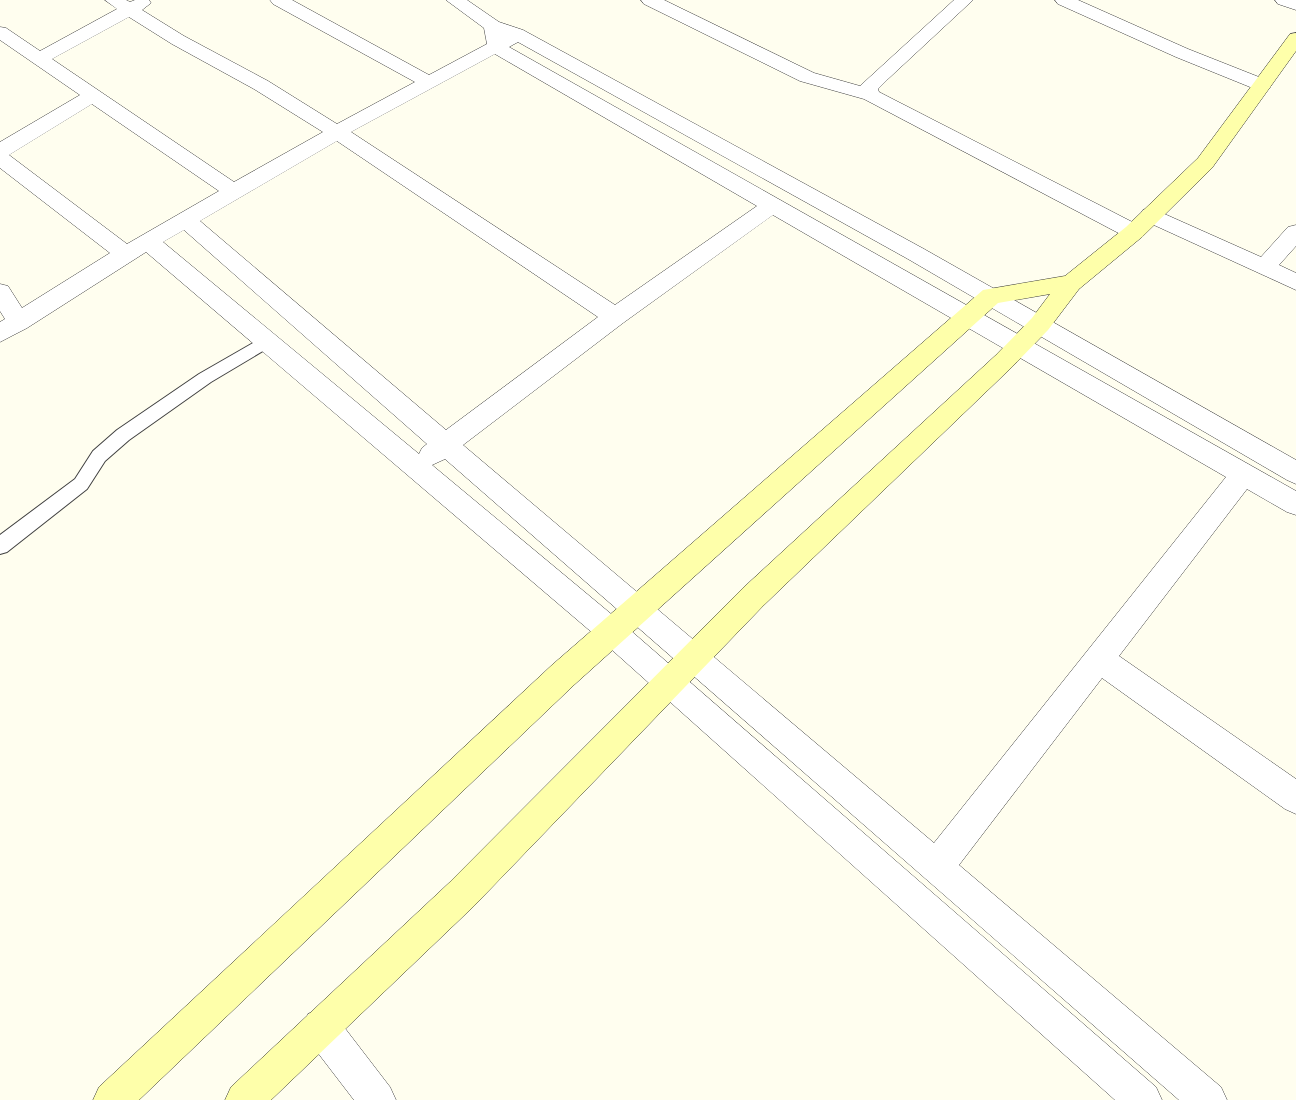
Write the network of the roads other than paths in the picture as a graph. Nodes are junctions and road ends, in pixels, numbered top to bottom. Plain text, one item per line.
1 (148, 0) edge
2 (279, 0) edge
3 (455, 0) edge
4 (650, 0) edge
5 (964, 0) edge
6 (1064, 0) edge
7 (1284, 0) edge
8 (122, 5) edge
9 (1296, 5) edge
10 (493, 26) junction
11 (0, 32) edge
12 (518, 34) junction
13 (496, 47) junction
14 (1292, 50) edge
15 (38, 59) junction
16 (429, 82) junction
17 (1262, 85) junction
18 (92, 96) junction
19 (871, 96) junction
20 (336, 132) junction
21 (0, 153) edge
22 (0, 158) edge
23 (234, 192) junction
24 (773, 205) junction
25 (1151, 215) junction
26 (186, 220) junction
27 (1134, 232) junction
28 (1296, 232) edge
29 (148, 242) junction
30 (126, 254) junction
31 (1264, 267) junction
32 (1296, 282) edge
33 (1071, 283) junction
34 (0, 292) edge
35 (991, 296) junction
36 (969, 316) junction
37 (615, 317) junction
38 (1040, 324) junction
39 (10, 328) edge
40 (267, 341) junction
41 (1019, 345) junction
42 (445, 444) junction
43 (416, 467) junction
44 (1296, 473) edge
45 (1244, 474) junction
46 (1296, 504) edge
47 (0, 546) edge
48 (637, 610) junction
49 (612, 632) junction
50 (693, 658) junction
51 (1099, 659) junction
52 (670, 683) junction
53 (1296, 798) edge
54 (936, 867) junction
55 (321, 1027) junction
56 (112, 1100) edge
57 (244, 1100) edge
58 (377, 1100) edge
59 (1143, 1100) edge
60 (1208, 1100) edge

1 - 8 street
2 - 16 street
3 - 10 street
4 - 19 street
5 - 19 street
6 - 17 street
7 - 9 street
8 - 15 street
8 - 20 street
10 - 12 street
10 - 13 street
11 - 15 street
12 - 13 street
12 - 35 street
13 - 16 street
13 - 24 street
14 - 17 street
15 - 18 street
16 - 20 street
17 - 25 street
18 - 21 street
18 - 23 street
19 - 27 street
20 - 23 street
20 - 37 street
22 - 30 street
23 - 26 street
24 - 36 street
24 - 37 street
25 - 27 street
25 - 31 street
26 - 29 street
26 - 42 street
27 - 33 street
28 - 31 street
29 - 30 street
29 - 40 street
30 - 39 street
31 - 32 street
33 - 35 street
33 - 38 street
34 - 39 street
35 - 36 street
35 - 38 street
36 - 41 street
36 - 48 street
37 - 42 street
38 - 41 street
38 - 44 street
40 - 43 street
40 - 47 lane
41 - 45 street
41 - 50 street
42 - 43 street
42 - 48 street
43 - 49 street
45 - 46 street
45 - 51 street
48 - 49 street
48 - 50 street
49 - 52 street
49 - 56 street
50 - 52 street
50 - 54 street
51 - 53 street
51 - 54 street
52 - 55 street
52 - 59 street
54 - 60 street
55 - 57 street
55 - 58 street

